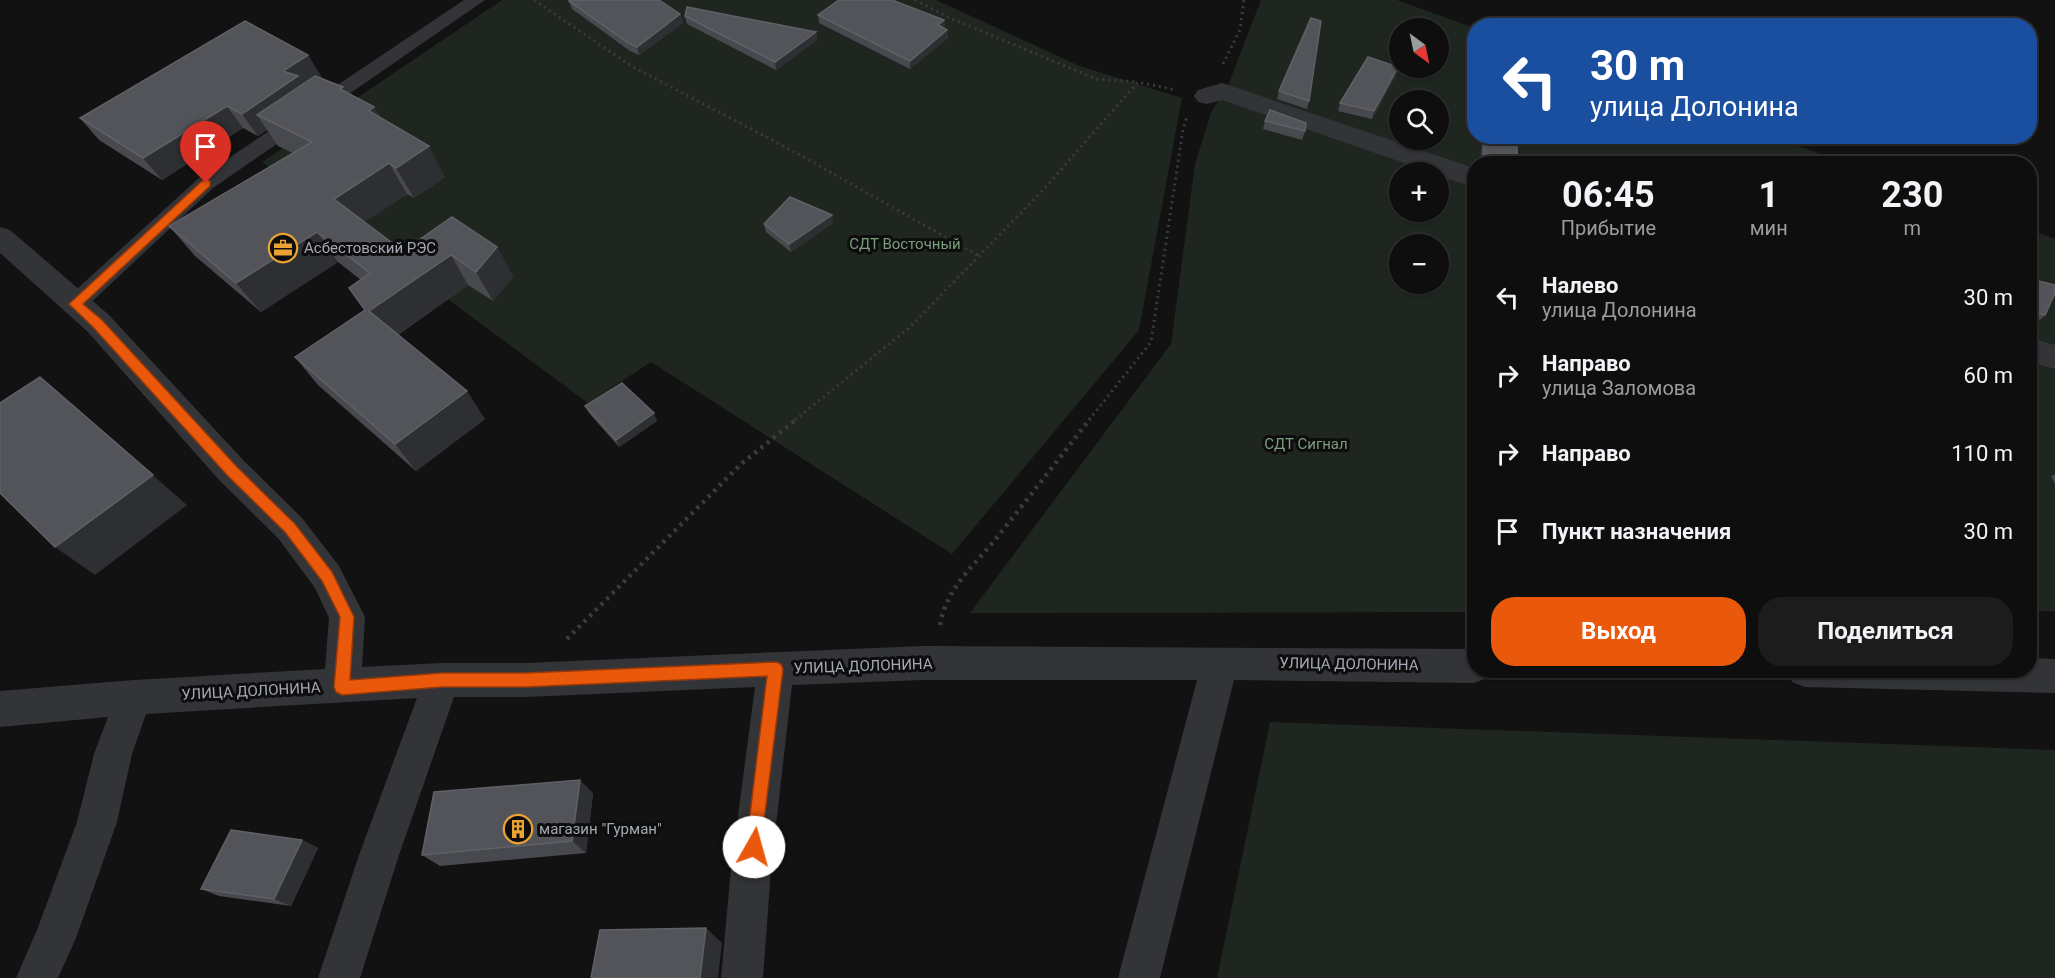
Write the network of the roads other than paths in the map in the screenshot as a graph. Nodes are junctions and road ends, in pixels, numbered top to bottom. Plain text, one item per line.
1 (476, 0) edge
2 (1207, 96) road end
3 (1467, 176) edge
4 (0, 237) edge
5 (75, 304) junction
6 (2037, 352) edge
7 (2055, 357) edge
8 (1220, 663) junction
9 (1467, 666) edge
10 (776, 669) junction
11 (2037, 676) edge
12 (2055, 676) edge
13 (442, 680) junction
14 (342, 687) junction
15 (134, 697) junction
16 (0, 709) edge
17 (37, 978) edge
18 (339, 978) edge
19 (742, 978) edge
20 (1139, 978) edge

1 - 5 lane
2 - 3 street
4 - 5 street
5 - 14 street
6 - 7 street
8 - 9 street, УЛИЦА ДОЛОНИНА
8 - 10 street, УЛИЦА ДОЛОНИНА
8 - 20 street
10 - 13 street, УЛИЦА ДОЛОНИНА
10 - 19 street
11 - 12 street
13 - 14 street, УЛИЦА ДОЛОНИНА
13 - 18 street
14 - 15 street, УЛИЦА ДОЛОНИНА
15 - 16 street, УЛИЦА ДОЛОНИНА
15 - 17 street

